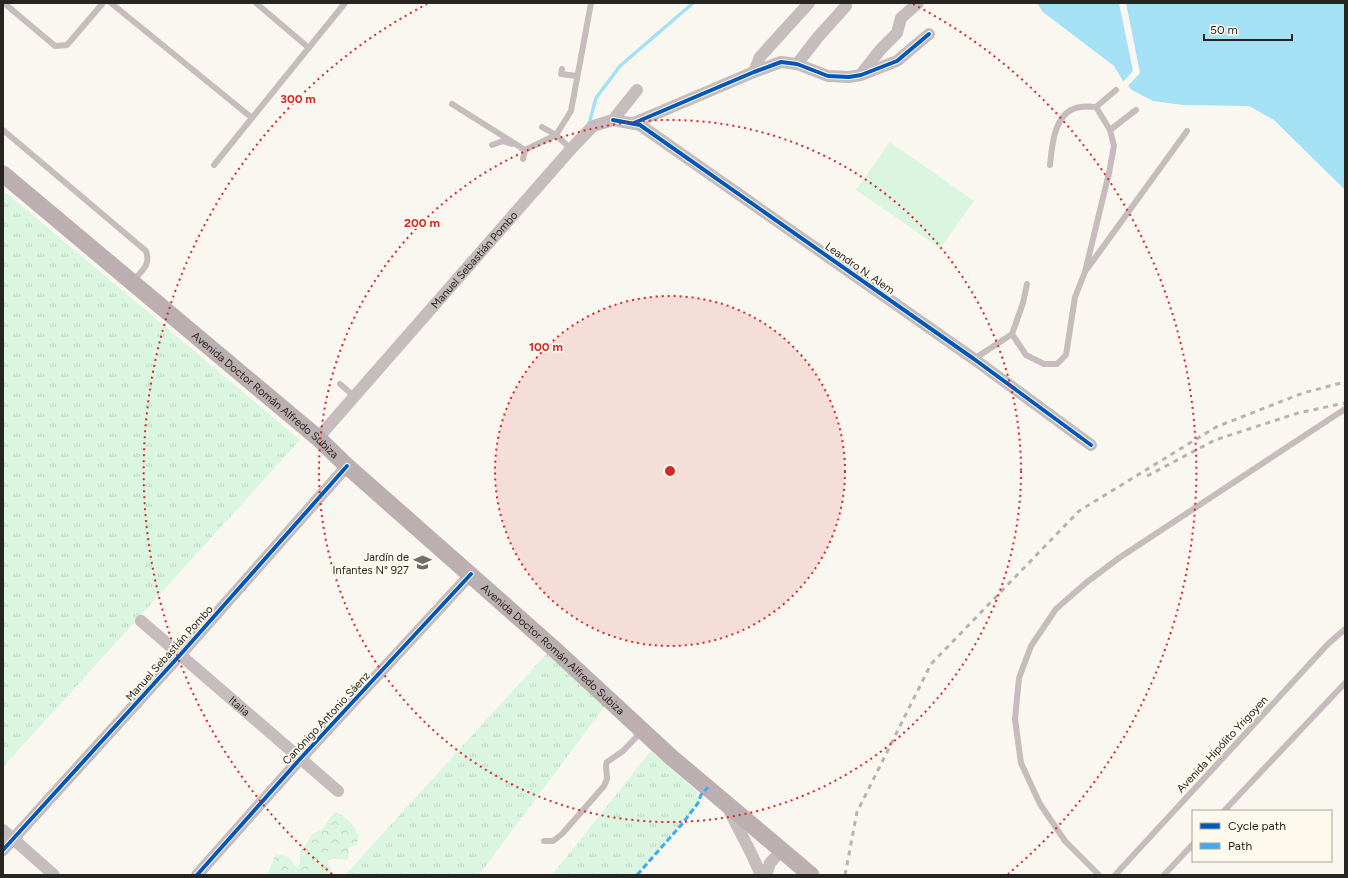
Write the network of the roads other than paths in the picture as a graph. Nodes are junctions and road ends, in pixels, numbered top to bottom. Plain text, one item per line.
1 (4, 3) edge
2 (103, 3) edge
3 (111, 3) edge
4 (256, 3) edge
5 (345, 3) edge
6 (591, 3) edge
7 (809, 3) edge
8 (918, 3) edge
9 (846, 6) dead end
10 (929, 34) dead end
11 (309, 48) junction
12 (797, 64) junction
13 (562, 69) dead end
14 (754, 72) junction
15 (861, 75) junction
16 (577, 76) junction
17 (637, 90) dead end
18 (1116, 90) dead end
19 (452, 104) dead end
20 (1096, 107) junction
21 (1136, 110) dead end
22 (252, 118) junction
23 (613, 120) junction
24 (634, 123) junction
25 (542, 127) dead end
26 (3, 130) edge
27 (1110, 130) junction
28 (1187, 131) dead end
29 (556, 135) junction
30 (492, 145) dead end
31 (571, 149) junction
32 (525, 150) junction
33 (523, 159) dead end
34 (214, 165) dead end
35 (1050, 165) dead end
36 (3, 174) edge
37 (1085, 272) junction
38 (132, 282) junction
39 (1027, 284) dead end
40 (1012, 334) junction
41 (974, 359) junction
42 (340, 384) dead end
43 (355, 396) junction
44 (1345, 410) edge
45 (318, 438) junction
46 (1091, 445) dead end
47 (347, 466) junction
48 (471, 574) junction
49 (141, 621) dead end
50 (1345, 629) edge
51 (180, 655) junction
52 (1345, 683) edge
53 (642, 731) junction
54 (300, 759) junction
55 (338, 791) dead end
56 (724, 801) junction
57 (1225, 810) edge
58 (3, 830) edge
59 (13, 839) junction
60 (544, 841) dead end
61 (1192, 845) edge
62 (3, 850) edge
63 (782, 850) junction
64 (54, 875) edge
65 (197, 875) edge
66 (761, 875) edge
67 (766, 875) edge
68 (811, 875) edge
69 (1099, 875) edge
70 (1114, 875) edge
71 (1164, 875) edge

1 - 2 lane
3 - 22 lane
4 - 11 lane
5 - 11 lane
6 - 16 lane
7 - 14 street
8 - 15 street
9 - 12 street
10 - 15 street
11 - 22 lane
12 - 14 street
12 - 15 street
13 - 16 lane
14 - 24 street
16 - 29 lane
17 - 23 street
18 - 20 lane
19 - 32 lane
20 - 27 lane
20 - 35 lane
21 - 27 lane
22 - 34 lane
23 - 24 street, Leandro N. Alem
23 - 31 street, Manuel Sebastián Pombo
24 - 41 street, Leandro N. Alem
25 - 29 lane
26 - 38 lane
27 - 37 lane
28 - 37 lane
29 - 31 lane
29 - 32 lane
30 - 32 lane
31 - 43 street, Manuel Sebastián Pombo
32 - 33 lane
36 - 38 main road, Avenida Doctor Román Alfredo Subiza
37 - 40 lane
38 - 45 main road, Avenida Doctor Román Alfredo Subiza
39 - 40 lane
40 - 41 lane
41 - 46 street, Leandro N. Alem
42 - 43 lane
43 - 45 street, Manuel Sebastián Pombo
44 - 69 lane
45 - 47 main road, Avenida Doctor Román Alfredo Subiza
47 - 48 main road, Avenida Doctor Román Alfredo Subiza
47 - 51 street, Manuel Sebastián Pombo
48 - 53 main road, Avenida Doctor Román Alfredo Subiza
48 - 54 street, Canónigo Antonio Sáenz
49 - 51 street, Italia
50 - 70 lane, Avenida Hipólito Yrigoyen
51 - 54 street, Italia
51 - 59 street, Manuel Sebastián Pombo
52 - 57 lane
53 - 56 main road, Avenida Doctor Román Alfredo Subiza
53 - 60 lane
54 - 55 street, Italia
54 - 65 street, Canónigo Antonio Sáenz
56 - 63 main road, Avenida Doctor Román Alfredo Subiza
56 - 66 street
58 - 59 street
59 - 62 street, Manuel Sebastián Pombo
59 - 64 street
61 - 71 lane
63 - 67 street
63 - 68 main road, Avenida Doctor Román Alfredo Subiza

